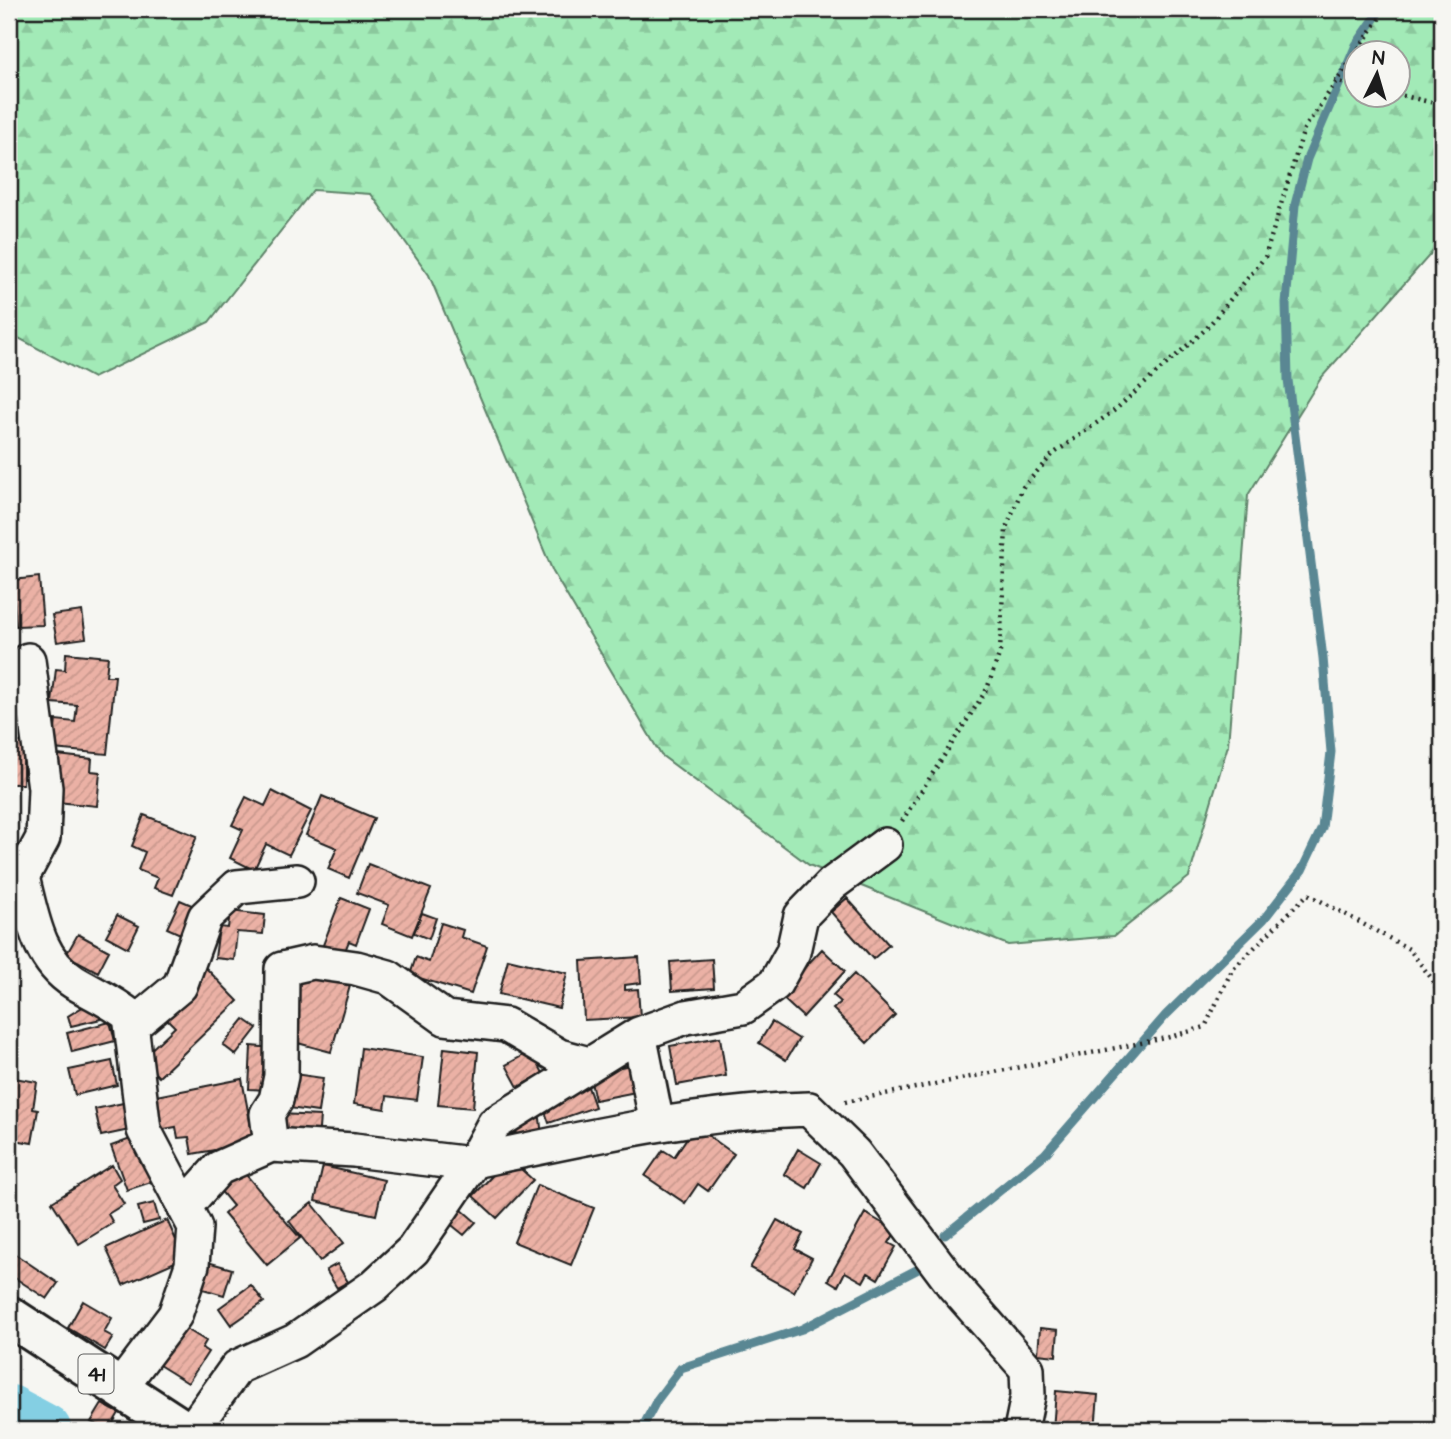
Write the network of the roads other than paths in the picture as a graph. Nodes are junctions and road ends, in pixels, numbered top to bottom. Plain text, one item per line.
1 (29, 660) dead end
2 (885, 845) road end
3 (16, 875) edge
4 (297, 881) dead end
5 (132, 1026) junction
6 (639, 1034) junction
7 (589, 1064) junction
8 (657, 1124) junction
9 (271, 1145) junction
10 (472, 1163) junction
11 (186, 1205) junction
12 (9, 1315) edge
13 (119, 1389) junction
14 (184, 1430) edge
15 (192, 1430) edge
16 (1021, 1430) edge

1 - 3 street
2 - 6 street
3 - 5 street
4 - 5 street
5 - 11 street
6 - 7 street
6 - 8 street
7 - 9 street
7 - 10 street
8 - 10 street
8 - 16 street
9 - 10 street
9 - 11 street
10 - 15 street
11 - 13 street
12 - 13 main road, 41
13 - 14 main road, 41

